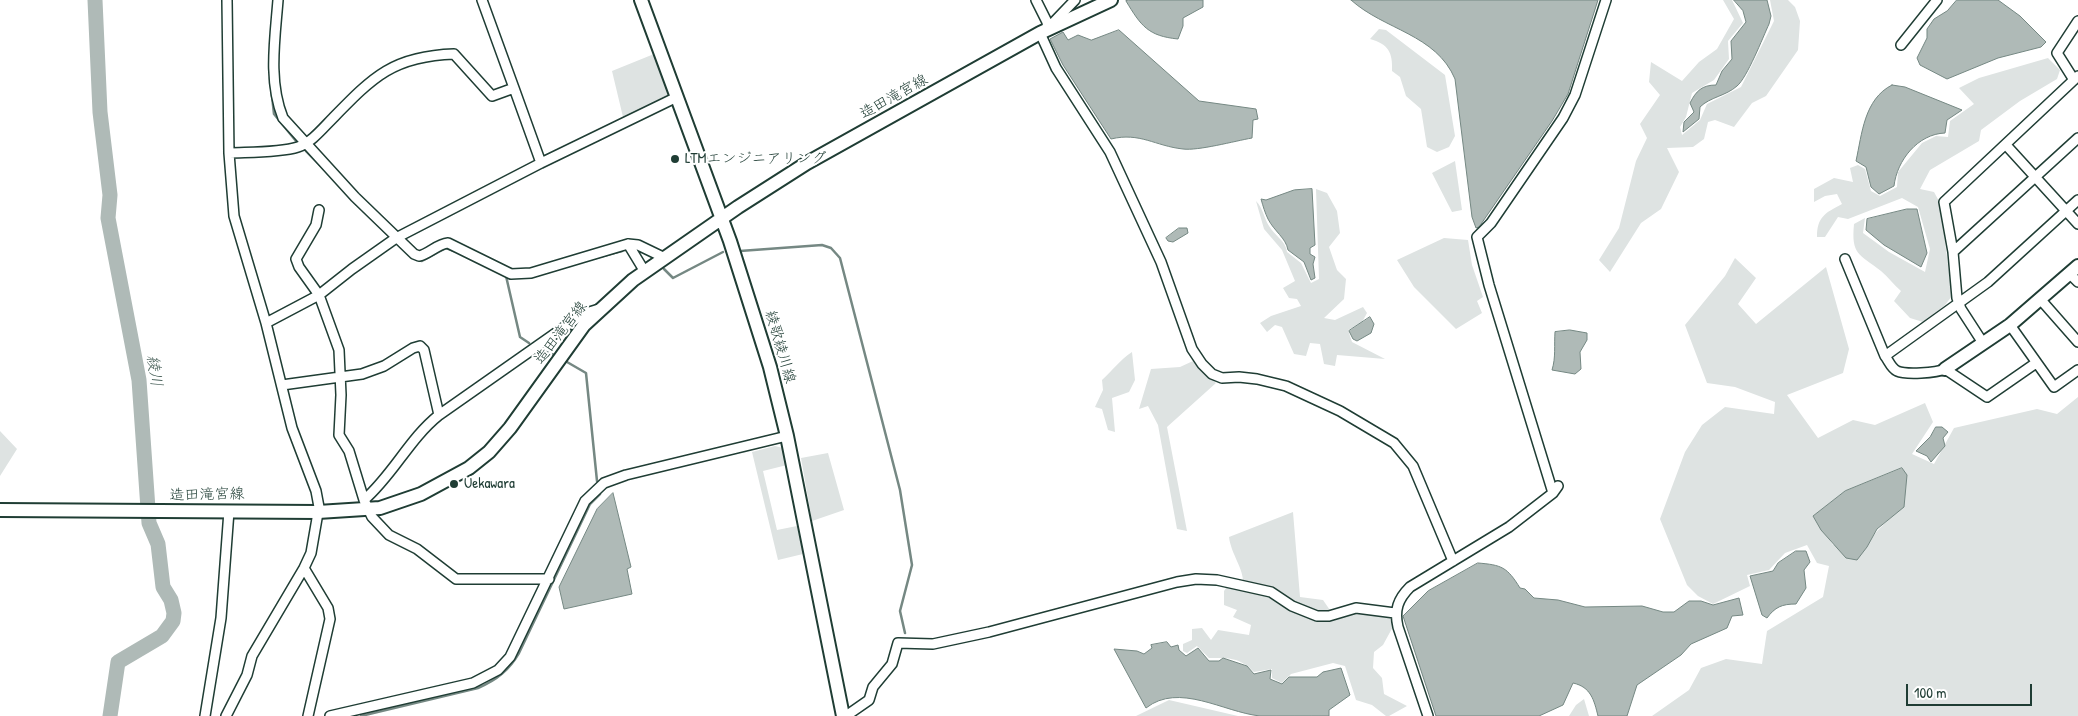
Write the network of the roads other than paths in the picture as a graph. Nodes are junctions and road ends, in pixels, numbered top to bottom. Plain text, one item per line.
1 (227, 0) edge
2 (278, 0) edge
3 (482, 0) edge
4 (641, 0) edge
5 (1036, 0) edge
6 (1075, 0) edge
7 (1111, 0) edge
8 (1606, 0) edge
9 (1937, 0) edge
10 (2078, 21) edge
11 (1044, 31) junction
12 (1901, 45) dead end
13 (2076, 78) edge
14 (514, 88) junction
15 (677, 97) junction
16 (2078, 138) edge
17 (304, 144) junction
18 (2006, 145) junction
19 (229, 153) junction
20 (541, 163) junction
21 (2035, 177) junction
22 (2078, 200) edge
23 (319, 210) dead end
24 (2066, 211) junction
25 (721, 218) junction
26 (2078, 224) edge
27 (396, 238) junction
28 (628, 244) junction
29 (1953, 252) junction
30 (665, 258) junction
31 (1845, 259) dead end
32 (645, 272) junction
33 (2075, 274) edge
34 (319, 295) junction
35 (2040, 300) junction
36 (1958, 304) junction
37 (599, 309) junction
38 (266, 323) junction
39 (2010, 325) junction
40 (2078, 342) edge
41 (1983, 343) junction
42 (1885, 356) junction
43 (2036, 363) junction
44 (1945, 369) junction
45 (2078, 370) edge
46 (340, 379) junction
47 (282, 385) junction
48 (439, 415) junction
49 (787, 436) junction
50 (367, 505) junction
51 (0, 510) edge
52 (228, 511) junction
53 (318, 512) junction
54 (1453, 561) junction
55 (304, 568) junction
56 (549, 579) junction
57 (1395, 613) junction
58 (205, 716) edge
59 (226, 716) edge
60 (308, 716) edge
61 (330, 716) edge
62 (844, 716) edge
63 (1428, 716) edge

1 - 19 street
2 - 17 street
3 - 14 street
4 - 15 main road, 綾歌綾川線
5 - 11 street
6 - 11 street
7 - 11 main road, 造田滝宮線
8 - 54 street
9 - 12 street
10 - 13 street
11 - 25 main road, 造田滝宮線
11 - 54 street
13 - 18 street
14 - 17 street
14 - 20 street
15 - 20 street
15 - 25 main road, 綾歌綾川線
16 - 21 street
17 - 19 street
17 - 27 street
18 - 21 street
18 - 29 street
19 - 38 street
20 - 27 street
21 - 24 street
21 - 29 street
22 - 24 street
23 - 34 street
24 - 26 street
24 - 36 street
25 - 30 main road, 造田滝宮線
25 - 49 main road, 綾歌綾川線
27 - 28 street
27 - 34 street
28 - 30 street
28 - 32 street
29 - 36 street
30 - 32 main road, 造田滝宮線
31 - 42 street
32 - 37 main road, 造田滝宮線
33 - 35 main road
34 - 38 street
34 - 46 street
35 - 39 main road
35 - 40 street
36 - 41 street
36 - 42 street
37 - 48 street
37 - 50 main road, 造田滝宮線
38 - 47 street
39 - 41 main road
39 - 43 street
41 - 44 main road
42 - 44 street
43 - 44 street
43 - 45 street
46 - 47 street
46 - 48 street
46 - 50 street
47 - 53 street
48 - 50 street
49 - 56 street
49 - 62 main road, 綾歌綾川線
50 - 53 main road, 造田滝宮線
50 - 56 street
51 - 52 main road, 造田滝宮線
52 - 53 main road, 造田滝宮線
52 - 58 street
53 - 55 street
54 - 57 street
55 - 59 street
55 - 60 street
56 - 61 street
57 - 62 street
57 - 63 street

